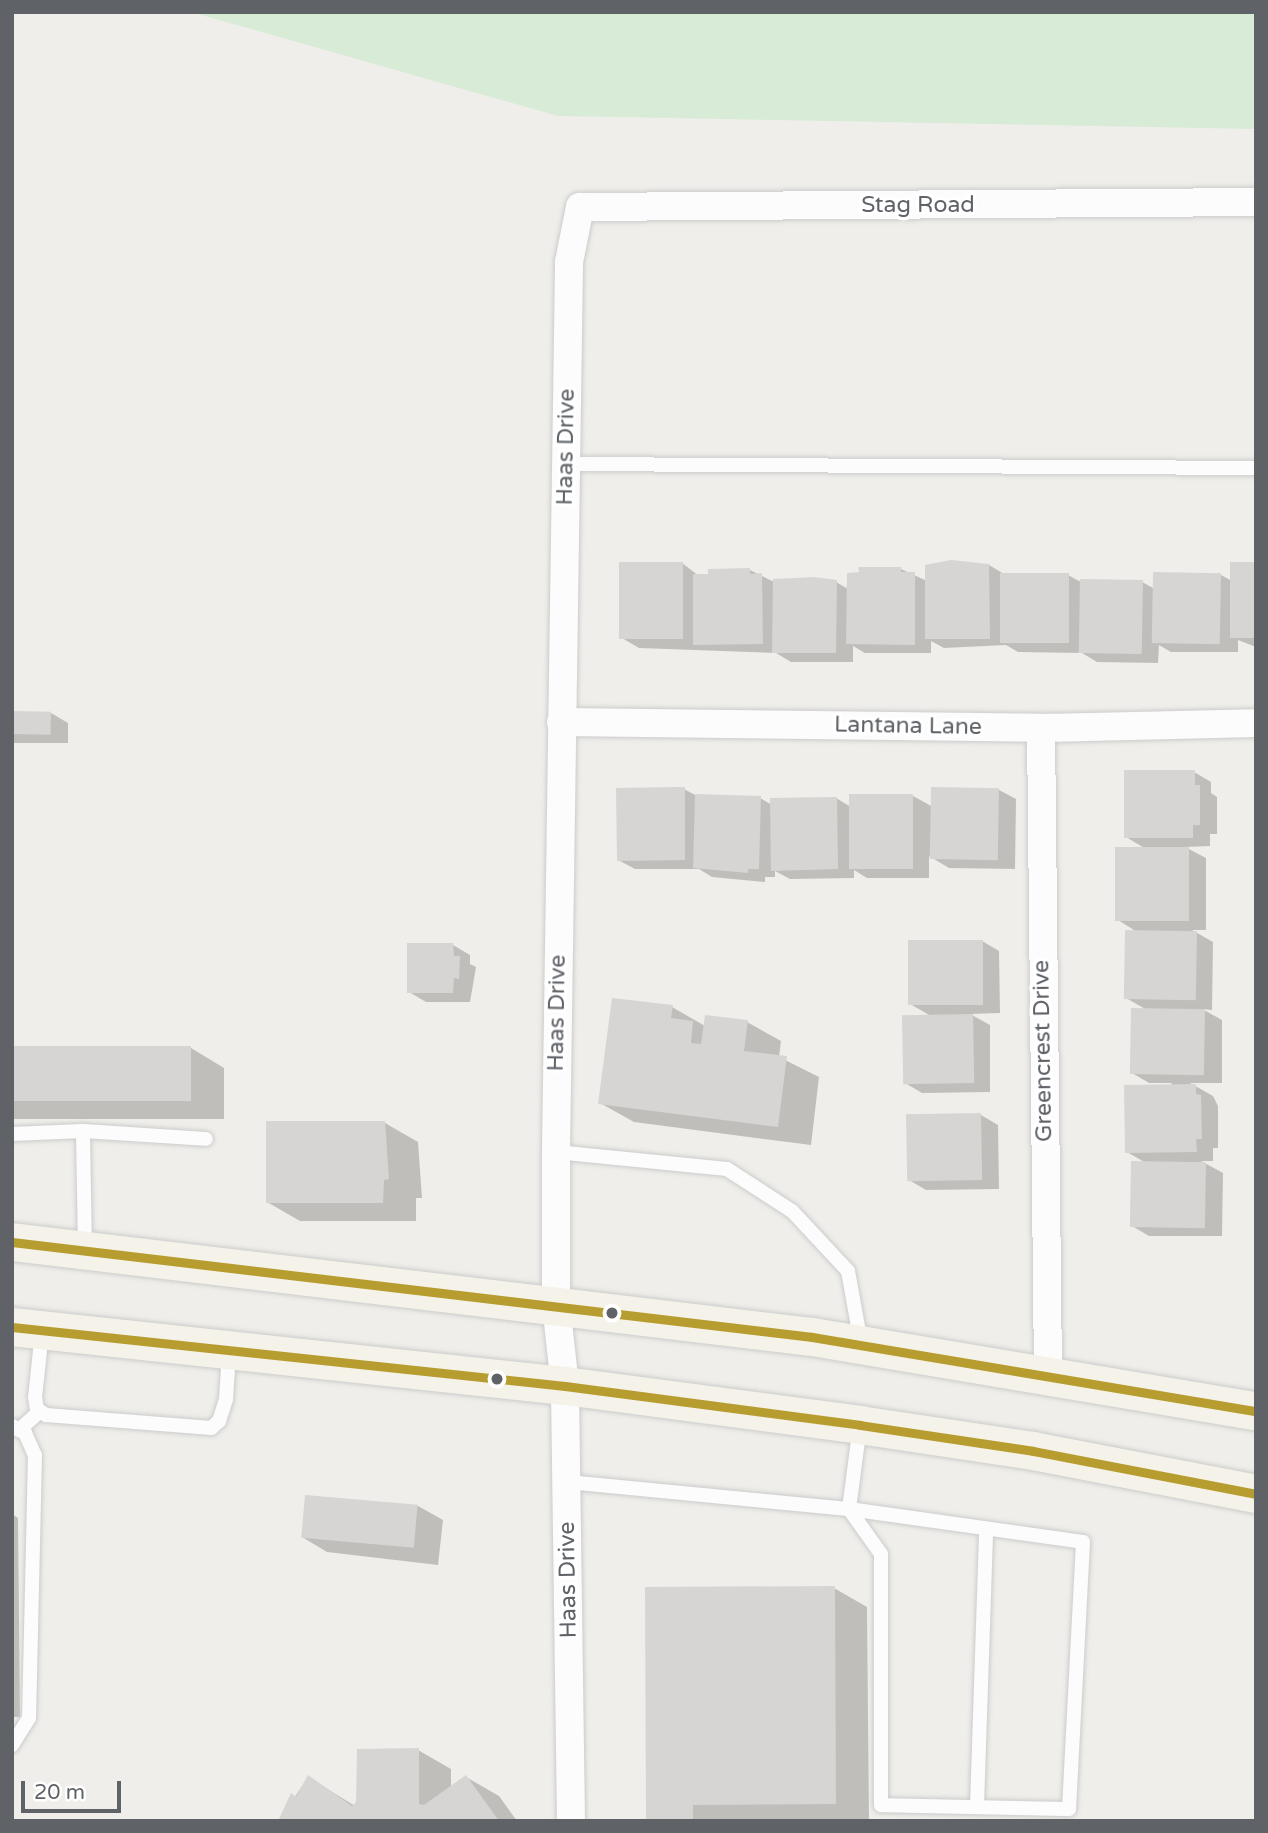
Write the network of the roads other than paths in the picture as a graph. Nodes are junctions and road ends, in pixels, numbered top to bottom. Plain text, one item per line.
1 (1256, 202) edge
2 (580, 207) joint
3 (566, 464) junction
4 (1256, 468) edge
5 (561, 723) junction
6 (1256, 723) edge
7 (1041, 728) junction
8 (83, 1131) junction
9 (12, 1134) edge
10 (206, 1139) dead end
11 (556, 1152) junction
12 (12, 1242) edge
13 (86, 1251) junction
14 (556, 1304) junction
15 (27, 1328) edge
16 (861, 1344) junction
17 (229, 1348) junction
18 (1048, 1374) junction
19 (565, 1386) junction
20 (40, 1411) junction
21 (1256, 1411) edge
22 (860, 1424) junction
23 (16, 1428) edge
24 (567, 1482) junction
25 (1256, 1494) edge
26 (849, 1509) junction
27 (986, 1529) junction
28 (12, 1745) edge
29 (977, 1806) junction
30 (571, 1821) edge

1 - 2 street, Stag Road
2 - 3 street, Haas Drive
3 - 4 lane
3 - 5 street, Haas Drive
5 - 7 street, Lantana Lane
5 - 11 street, Haas Drive
6 - 7 street, Lantana Lane
7 - 18 street, Greencrest Drive
8 - 9 lane
8 - 10 lane
8 - 13 lane
11 - 14 street, Haas Drive
11 - 16 lane
12 - 13 main road
13 - 14 main road
14 - 16 main road
14 - 19 street, Haas Drive
15 - 17 main road
15 - 20 lane
16 - 18 main road
17 - 19 main road
17 - 20 lane
18 - 21 main road
19 - 22 main road
19 - 24 street, Haas Drive
20 - 23 lane
22 - 25 main road
22 - 26 lane
23 - 28 lane
24 - 26 lane
24 - 30 street, Haas Drive
26 - 27 lane
26 - 29 lane
27 - 29 lane
27 - 29 lane

